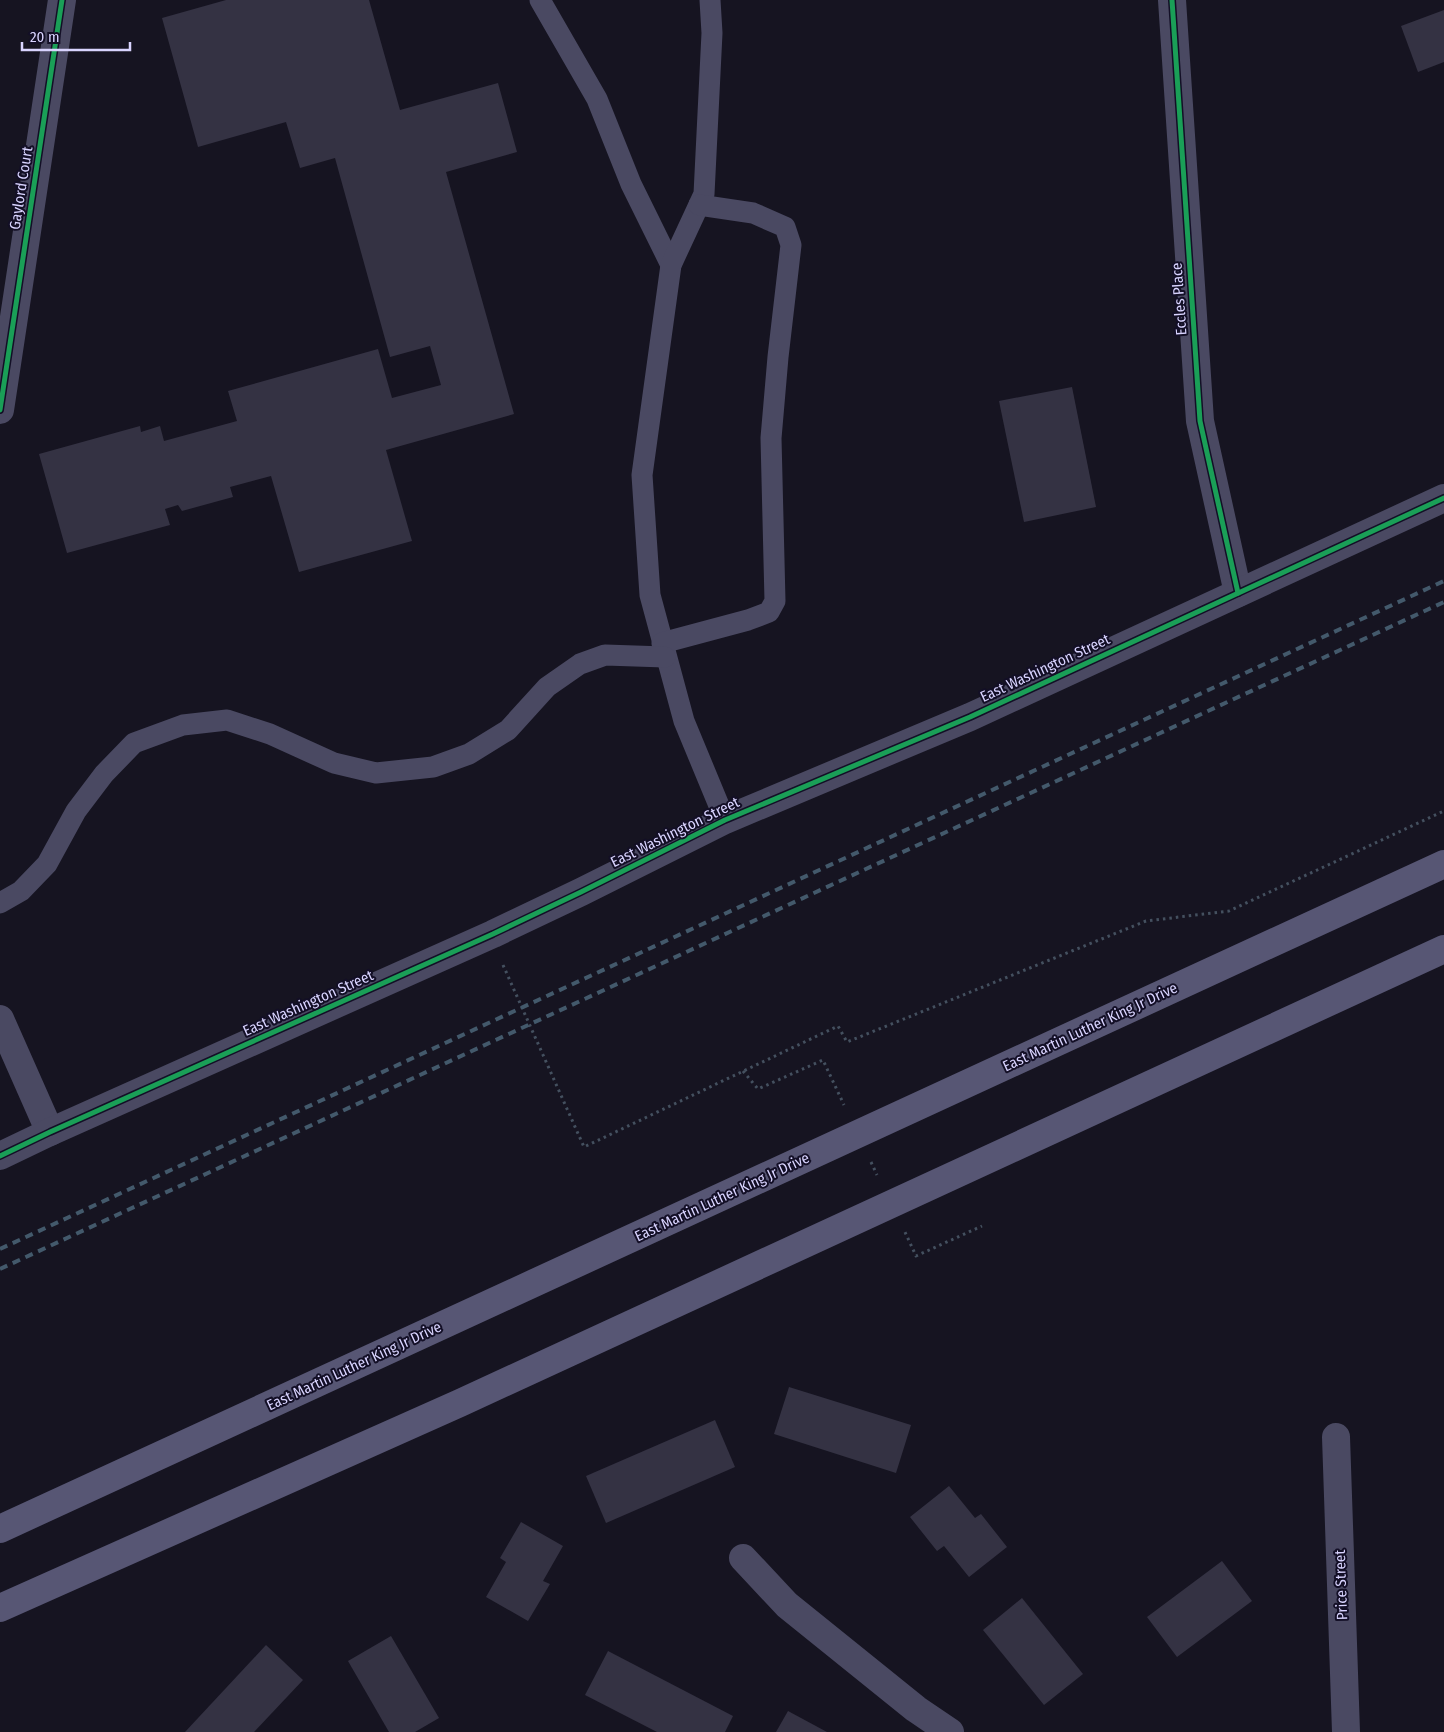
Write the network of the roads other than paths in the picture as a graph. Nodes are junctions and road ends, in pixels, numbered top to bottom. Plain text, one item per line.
1 (62, 0) edge
2 (540, 0) edge
3 (710, 0) edge
4 (1172, 0) edge
5 (699, 205) junction
6 (671, 265) junction
7 (0, 410) edge
8 (1444, 498) edge
9 (1238, 593) junction
10 (664, 650) junction
11 (725, 820) junction
12 (1444, 864) edge
13 (0, 903) edge
14 (1444, 949) edge
15 (0, 1019) edge
16 (50, 1132) junction
17 (0, 1156) edge
18 (1336, 1438) dead end
19 (0, 1529) edge
20 (743, 1558) dead end
21 (0, 1608) edge
22 (950, 1732) edge
23 (1346, 1732) edge

1 - 7 street, Gaylord Court
2 - 6 lane
3 - 5 lane
4 - 9 street, Eccles Place
5 - 6 lane
5 - 10 lane
6 - 10 lane
8 - 9 street, East Washington Street
9 - 11 street, East Washington Street
10 - 11 lane
10 - 13 lane
11 - 16 street, East Washington Street
12 - 19 main road, East Martin Luther King Jr Drive
14 - 21 main road
15 - 16 street
16 - 17 street, East Washington Street
18 - 23 street, Price Street
20 - 22 street

